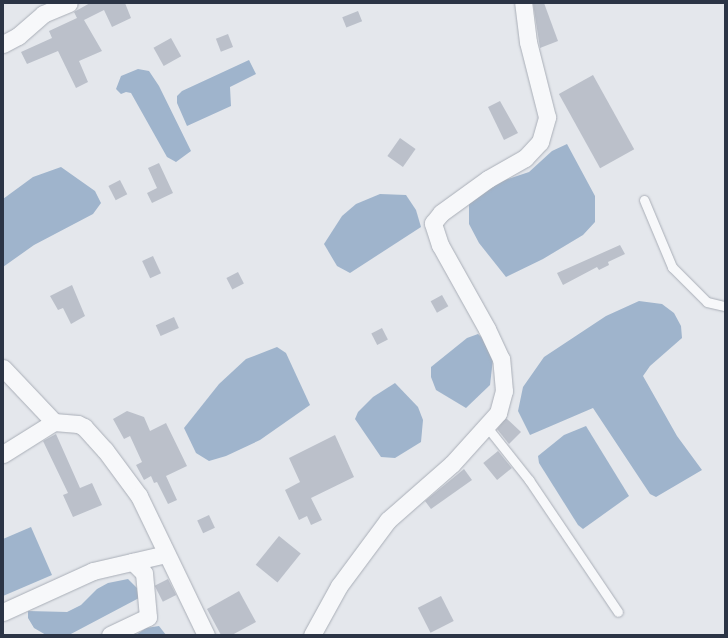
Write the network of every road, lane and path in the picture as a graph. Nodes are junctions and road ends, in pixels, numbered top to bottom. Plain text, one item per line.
1 (69, 3) edge
2 (523, 3) edge
3 (3, 44) edge
4 (644, 200) dead end
5 (725, 306) edge
6 (3, 368) edge
7 (54, 422) junction
8 (487, 427) junction
9 (3, 454) edge
10 (166, 554) junction
11 (133, 562) junction
12 (3, 612) edge
13 (618, 612) dead end
14 (110, 635) edge
15 (206, 635) edge
16 (312, 635) edge

1 - 3 street
2 - 8 street
4 - 5 lane
6 - 7 street
7 - 9 street
7 - 10 street
8 - 13 lane
8 - 16 street
10 - 11 street
10 - 15 street
11 - 12 street
11 - 14 street

